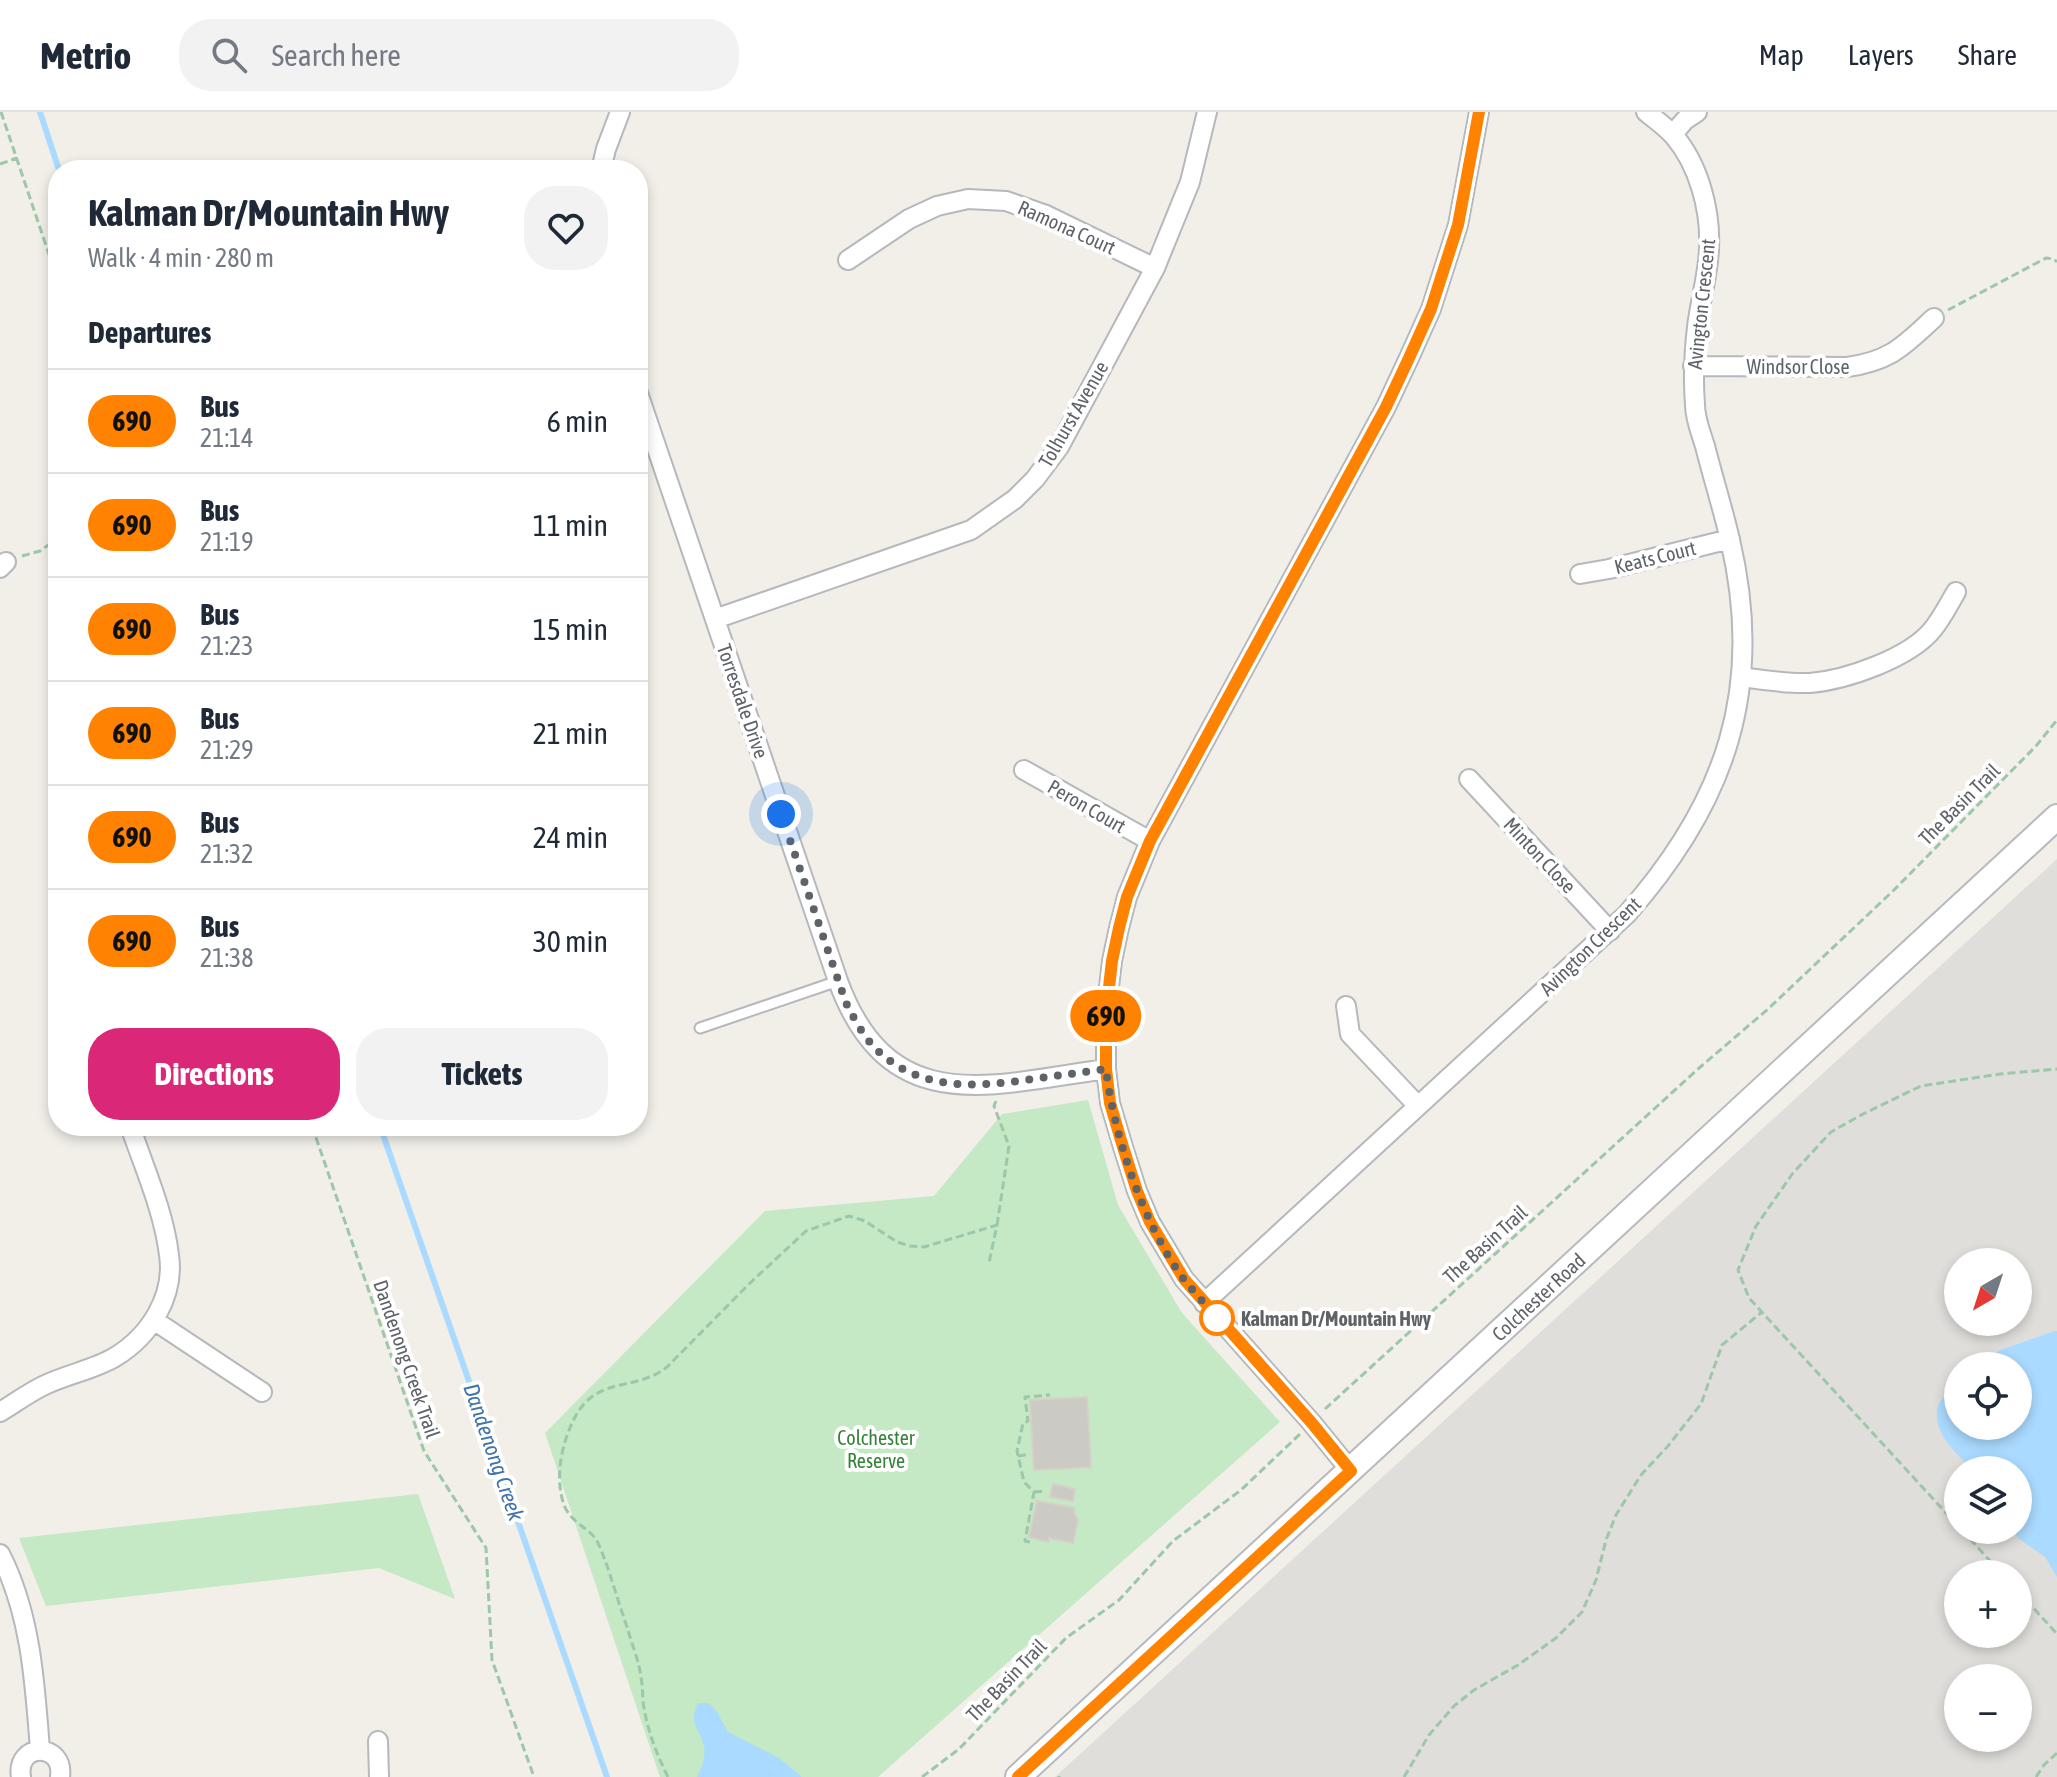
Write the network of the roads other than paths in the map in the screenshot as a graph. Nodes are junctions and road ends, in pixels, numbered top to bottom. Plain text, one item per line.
1 (620, 112) edge
2 (1207, 112) edge
3 (1479, 112) edge
4 (1646, 112) edge
5 (1697, 112) edge
6 (1673, 134) junction
7 (603, 160) edge
8 (848, 260) dead end
9 (1155, 268) junction
10 (1934, 318) road end
11 (1693, 366) junction
12 (648, 422) edge
13 (1730, 539) junction
14 (1580, 574) dead end
15 (1956, 592) dead end
16 (715, 619) junction
17 (1741, 677) junction
18 (1024, 770) dead end
19 (1469, 779) dead end
20 (2057, 817) edge
21 (1150, 841) junction
22 (1610, 931) junction
23 (838, 981) junction
24 (1346, 1006) dead end
25 (700, 1028) dead end
26 (1106, 1069) junction
27 (1418, 1106) junction
28 (133, 1136) edge
29 (1204, 1303) junction
30 (155, 1321) junction
31 (262, 1392) dead end
32 (0, 1412) edge
33 (1351, 1471) junction
34 (0, 1554) edge
35 (378, 1741) dead end
36 (40, 1750) junction
37 (66, 1776) edge
38 (21, 1777) edge
39 (379, 1777) edge
40 (1018, 1777) edge

1 - 7 street
2 - 9 street, Tolhurst Avenue
3 - 21 street
4 - 6 street, Avington Crescent
5 - 6 street
6 - 11 street, Avington Crescent
8 - 9 street, Ramona Court
9 - 16 street, Tolhurst Avenue
10 - 11 street, Windsor Close
11 - 13 street, Avington Crescent
12 - 16 street, Torresdale Drive
13 - 14 street, Keats Court
13 - 17 street, Avington Crescent
15 - 17 street
16 - 23 street, Torresdale Drive
17 - 22 street, Avington Crescent
18 - 21 street, Peron Court
19 - 22 street, Minton Close
20 - 33 main road, Colchester Road
21 - 26 street
22 - 27 street, Avington Crescent
23 - 25 lane
23 - 26 street, Torresdale Drive
24 - 27 street
26 - 29 street
27 - 29 street, Avington Crescent
28 - 30 street
29 - 33 street
30 - 31 street
30 - 32 street
33 - 40 main road, Colchester Road
34 - 36 street
35 - 39 street
36 - 37 street
36 - 38 street

